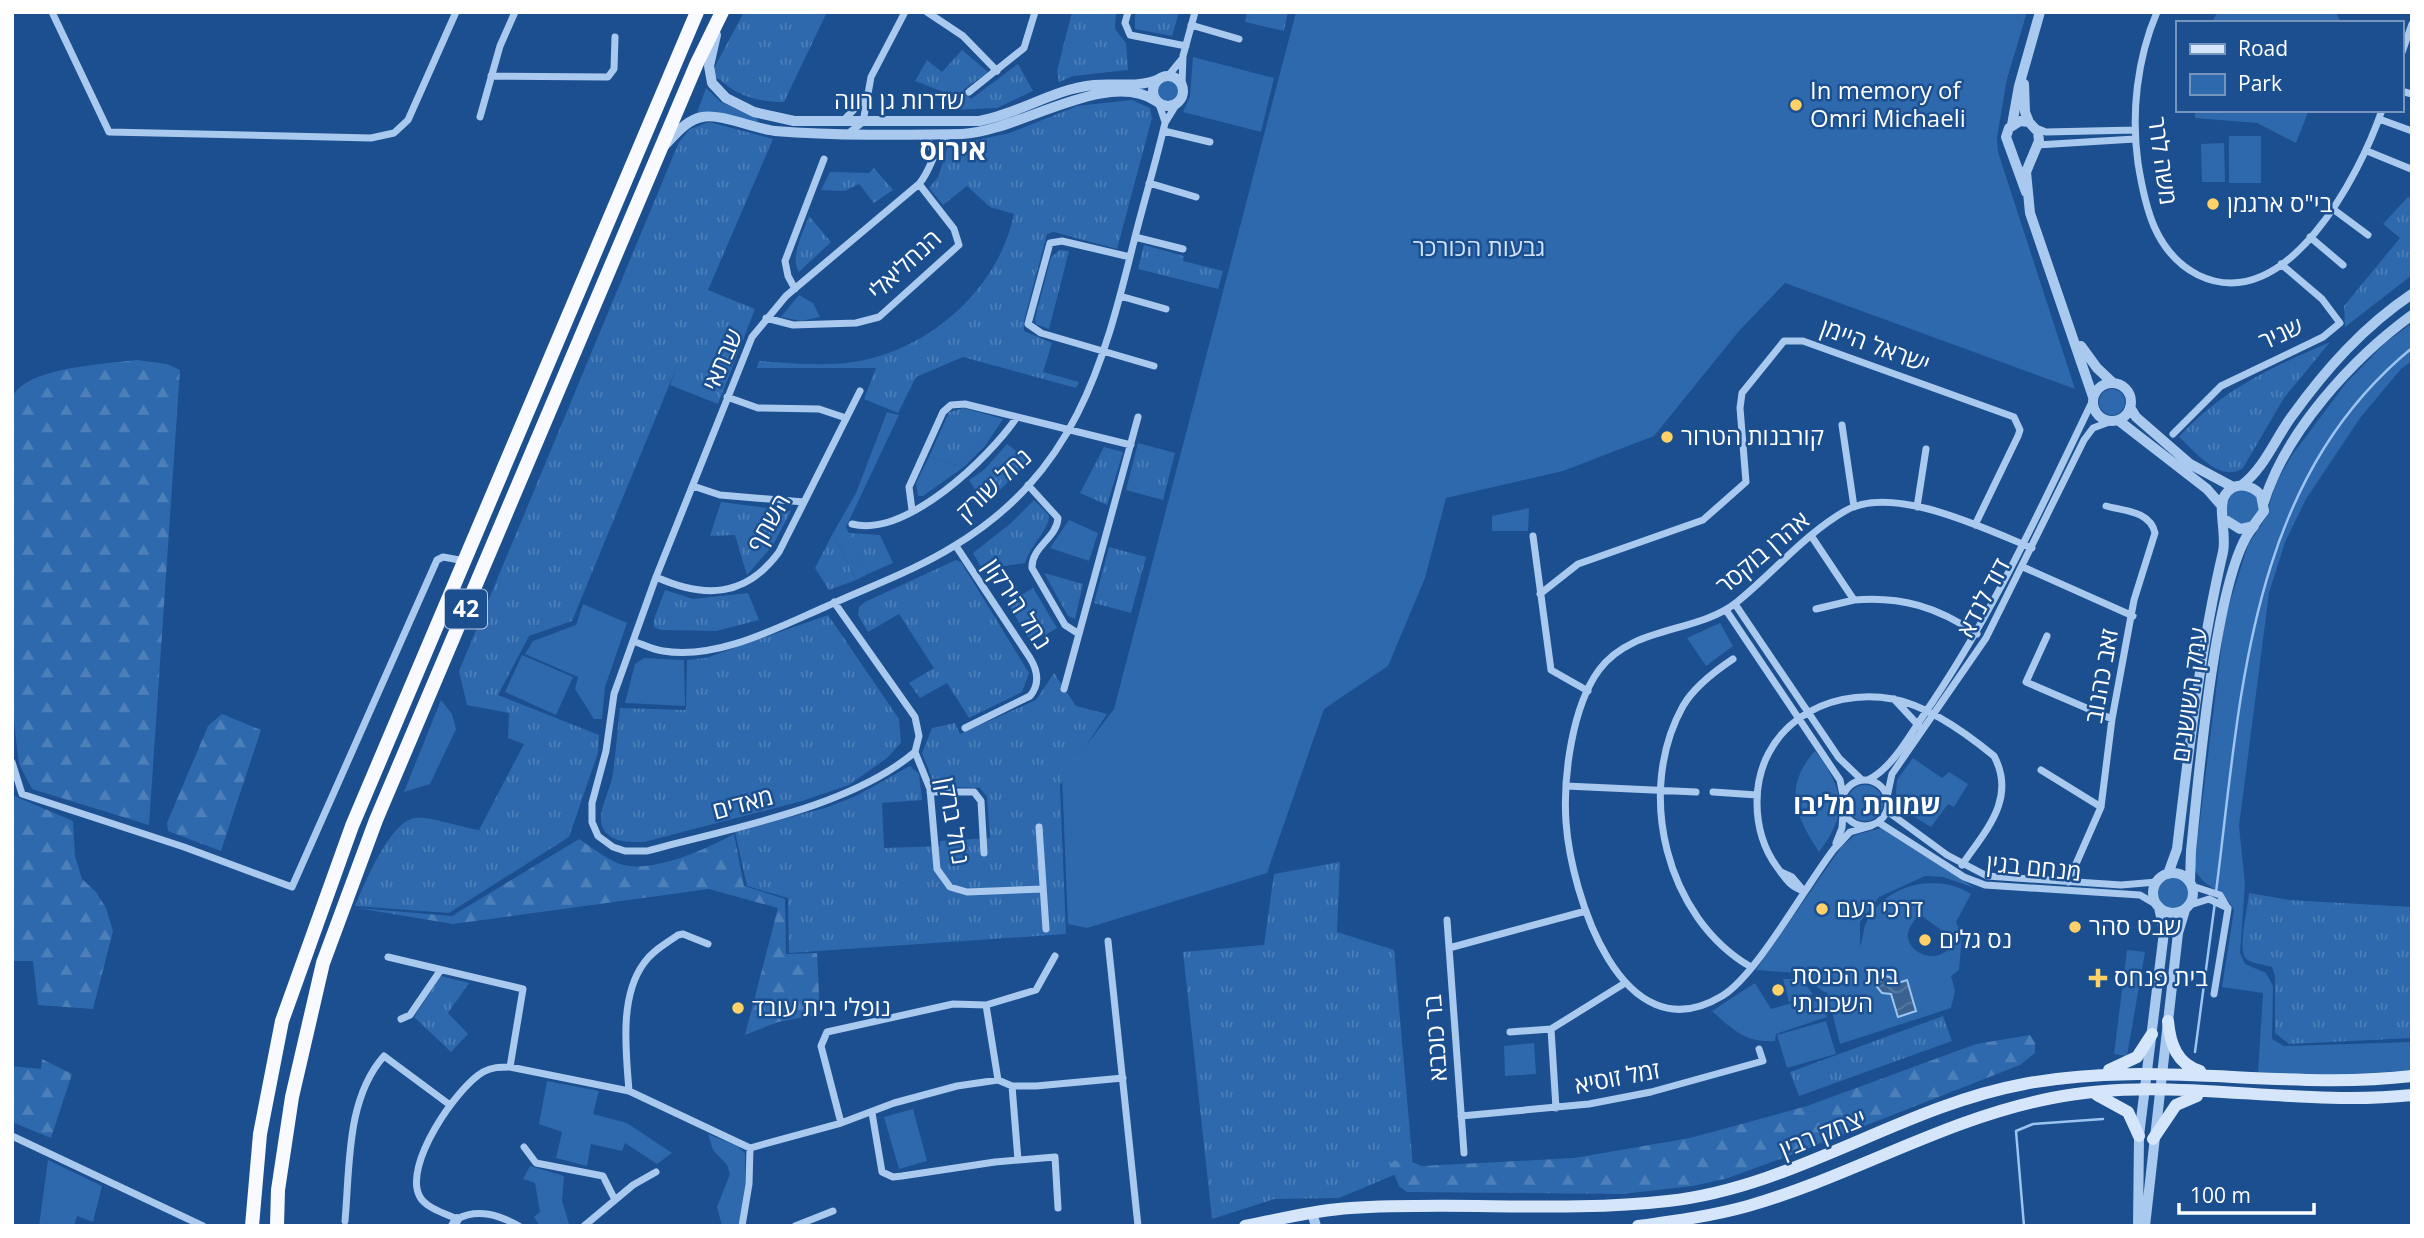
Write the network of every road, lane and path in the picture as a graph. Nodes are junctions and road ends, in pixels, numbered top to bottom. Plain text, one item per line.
1 (52, 12) edge
2 (456, 12) edge
3 (515, 12) edge
4 (697, 12) edge
5 (905, 12) edge
6 (927, 12) edge
7 (1035, 12) edge
8 (1128, 12) edge
9 (1195, 12) edge
10 (2040, 12) edge
11 (2157, 12) edge
12 (721, 14) edge
13 (2412, 24) edge
14 (1191, 25) junction
15 (615, 37) dead end
16 (1239, 39) dead end
17 (1186, 46) junction
18 (2403, 49) edge
19 (1183, 56) junction
20 (2027, 57) junction
21 (997, 71) junction
22 (491, 76) junction
23 (1163, 77) junction
24 (1182, 85) junction
25 (969, 92) dead end
26 (866, 97) junction
27 (1158, 102) junction
28 (1176, 104) junction
29 (2381, 114) edge
30 (480, 117) dead end
31 (841, 122) junction
32 (863, 122) junction
33 (2012, 125) junction
34 (2033, 125) junction
35 (1165, 127) junction
36 (2135, 130) junction
37 (2412, 131) edge
38 (850, 132) junction
39 (916, 133) junction
40 (952, 134) junction
41 (2135, 139) junction
42 (1210, 142) dead end
43 (2035, 148) junction
44 (660, 150) junction
45 (2012, 150) junction
46 (2367, 151) junction
47 (934, 155) junction
48 (824, 159) dead end
49 (2411, 169) edge
50 (1149, 183) junction
51 (919, 184) junction
52 (2026, 192) junction
53 (1196, 197) dead end
54 (2333, 209) junction
55 (2368, 235) dead end
56 (1135, 237) junction
57 (2310, 237) junction
58 (1183, 249) dead end
59 (1130, 257) junction
60 (2281, 264) junction
61 (2343, 265) dead end
62 (795, 289) junction
63 (2412, 294) edge
64 (1120, 296) junction
65 (1166, 309) dead end
66 (2412, 315) edge
67 (766, 318) junction
68 (2074, 335) junction
69 (1105, 353) junction
70 (1154, 366) dead end
71 (2113, 383) junction
72 (860, 391) dead end
73 (727, 397) junction
74 (2093, 399) junction
75 (2130, 407) junction
76 (1017, 417) junction
77 (1138, 417) dead end
78 (846, 418) junction
79 (2115, 421) junction
80 (1842, 425) dead end
81 (1070, 431) junction
82 (2173, 434) dead end
83 (1130, 446) junction
84 (1926, 449) dead end
85 (1028, 485) junction
86 (693, 486) junction
87 (2237, 486) junction
88 (804, 502) junction
89 (2264, 502) junction
90 (2221, 505) junction
91 (2106, 506) dead end
92 (1854, 507) junction
93 (1917, 507) junction
94 (912, 510) junction
95 (2224, 519) junction
96 (2258, 522) junction
97 (852, 524) dead end
98 (1975, 525) junction
99 (1533, 536) dead end
100 (1812, 537) junction
101 (2023, 544) junction
102 (956, 545) junction
103 (2032, 548) junction
104 (465, 561) junction
105 (2023, 567) junction
106 (656, 578) junction
107 (1540, 594) junction
108 (1854, 600) junction
109 (834, 602) junction
110 (1735, 604) junction
111 (1816, 609) dead end
112 (1726, 610) junction
113 (2133, 616) junction
114 (1079, 634) junction
115 (1977, 634) junction
116 (2048, 636) dead end
117 (633, 641) junction
118 (1734, 659) dead end
119 (1064, 689) dead end
120 (1588, 691) junction
121 (1893, 699) junction
122 (1927, 710) junction
123 (1808, 711) junction
124 (1935, 715) junction
125 (1798, 718) junction
126 (2112, 719) junction
127 (1917, 725) junction
128 (965, 728) dead end
129 (1926, 728) junction
130 (915, 752) junction
131 (12, 762) edge
132 (2041, 770) dead end
133 (1865, 780) junction
134 (1566, 786) junction
135 (1662, 790) junction
136 (1696, 792) dead end
137 (1713, 792) dead end
138 (930, 793) junction
139 (1757, 795) junction
140 (1843, 795) junction
141 (1887, 796) junction
142 (2102, 807) junction
143 (1843, 810) junction
144 (1887, 811) junction
145 (1875, 824) junction
146 (1039, 827) dead end
147 (1834, 849) junction
148 (984, 853) dead end
149 (1962, 865) junction
150 (2168, 874) junction
151 (2068, 882) junction
152 (2157, 882) junction
153 (2191, 884) junction
154 (1043, 889) junction
155 (1804, 891) junction
156 (2210, 895) junction
157 (2158, 906) junction
158 (2187, 907) junction
159 (1586, 911) junction
160 (1447, 920) dead end
161 (1046, 929) dead end
162 (1108, 941) dead end
163 (708, 944) dead end
164 (1449, 948) junction
165 (1055, 956) dead end
166 (388, 957) dead end
167 (1751, 967) junction
168 (440, 971) junction
169 (1625, 983) junction
170 (2214, 995) dead end
171 (986, 1005) junction
172 (401, 1019) dead end
173 (2168, 1021) junction
174 (1551, 1029) junction
175 (1510, 1032) dead end
176 (2152, 1034) junction
177 (1759, 1049) dead end
178 (510, 1067) junction
179 (2147, 1073) junction
180 (2161, 1073) junction
181 (2097, 1074) junction
182 (2215, 1074) junction
183 (2412, 1076) edge
184 (1123, 1078) junction
185 (998, 1080) junction
186 (1012, 1086) junction
187 (2145, 1090) junction
188 (2158, 1090) junction
189 (628, 1091) junction
190 (2090, 1092) junction
191 (2208, 1094) junction
192 (2412, 1095) edge
193 (450, 1105) junction
194 (1556, 1108) junction
195 (872, 1113) junction
196 (1461, 1116) junction
197 (841, 1124) junction
198 (12, 1136) edge
199 (2139, 1136) junction
200 (2153, 1139) junction
201 (524, 1147) dead end
202 (750, 1148) junction
203 (1464, 1153) dead end
204 (1018, 1160) junction
205 (656, 1172) dead end
206 (615, 1200) junction
207 (1058, 1208) dead end
208 (832, 1211) dead end
209 (345, 1221) dead end
210 (455, 1222) edge
211 (1312, 1222) edge
212 (203, 1226) edge
213 (252, 1226) edge
214 (277, 1226) edge
215 (519, 1226) edge
216 (584, 1226) edge
217 (742, 1226) edge
218 (795, 1226) edge
219 (1138, 1226) edge
220 (1245, 1226) edge
221 (1638, 1226) edge
222 (2138, 1226) edge
223 (2145, 1226) edge

1 - 2 street
3 - 22 street
4 - 104 highway, 42
5 - 26 street
6 - 21 street
7 - 21 street
8 - 17 street
9 - 14 street
10 - 20 street
11 - 36 street, משה לרר
12 - 31 street, שדרות גן רווה
12 - 44 highway, 42
13 - 18 street
14 - 16 street
14 - 17 street
15 - 22 street
17 - 19 street
19 - 23 street
19 - 24 street
20 - 33 street
20 - 34 street
21 - 25 street
22 - 30 street
23 - 24 street
23 - 27 street
23 - 32 street, שדרות גן רווה
24 - 28 street
26 - 31 street
26 - 32 street
27 - 28 street
27 - 35 street
27 - 40 street, שדרות גן רווה
28 - 35 street, נחל שורק
29 - 37 street
29 - 46 street, משה לרר
31 - 32 street, שדרות גן רווה
32 - 38 street
33 - 34 street
33 - 45 street
34 - 36 street
34 - 43 street
35 - 42 street
35 - 50 street, נחל שורק
36 - 41 street, משה לרר
38 - 39 street, שדרות גן רווה
38 - 44 street, שדרות גן רווה
39 - 40 street, שדרות גן רווה
39 - 47 street
40 - 47 street, שבתאי
41 - 43 street
41 - 60 street, משה לרר
43 - 45 street
43 - 52 street
44 - 214 highway, 42
45 - 52 street
46 - 49 street
46 - 54 street, משה לרר
47 - 51 street, שבתאי
48 - 62 street
50 - 53 street
50 - 56 street, נחל שורק
51 - 62 street, שבתאי
51 - 67 street, הנחליאלי
52 - 68 street
54 - 55 street
54 - 57 street, משה לרר
56 - 58 street
56 - 59 street, נחל שורק
57 - 60 street, משה לרר
57 - 61 street
59 - 64 street, נחל שורק
59 - 69 street
60 - 82 street, שניר
62 - 67 street, שבתאי
63 - 87 street
64 - 65 street
64 - 69 street, נחל שורק
66 - 89 street
67 - 73 street, שבתאי
68 - 71 street
68 - 74 street
69 - 70 street
69 - 81 street, נחל שורק
71 - 74 street
71 - 75 street
72 - 78 street, השחף
73 - 78 street
73 - 86 street, שבתאי
74 - 79 street
74 - 101 street, דוד לנדא
75 - 79 street
75 - 87 street
76 - 81 street
76 - 94 street
76 - 94 street
77 - 83 street
78 - 88 street, השחף
79 - 90 street
79 - 103 street, דוד לנדא
80 - 92 street
81 - 83 street
81 - 85 street, נחל שורק
83 - 114 street
84 - 93 street
85 - 102 street, נחל שורק
85 - 114 street
86 - 88 street
86 - 106 street, שבתאי
87 - 89 street
87 - 90 street
88 - 106 street, השחף
89 - 96 street
90 - 95 street
91 - 113 street, זאב כהנוב
92 - 93 street
92 - 100 street, אהרן בוקסר
93 - 98 street
94 - 97 street
95 - 96 street
95 - 150 street, עמק השושנים
96 - 153 street, עמק השושנים
98 - 101 street
98 - 107 street, ישראל היימן
99 - 107 street
100 - 108 street
100 - 110 street, אהרן בוקסר
101 - 103 street
101 - 115 street, דוד לנדא
102 - 109 street, נחל שורק
102 - 128 street, נחל הירקון
103 - 105 street, דוד לנדא
104 - 131 street
104 - 213 highway, 42
105 - 113 street
105 - 124 street, דוד לנדא
106 - 117 street, שבתאי
107 - 120 street
108 - 111 street
108 - 115 street
109 - 117 street, נחל שורק
109 - 130 street
110 - 112 street, אהרן בוקסר
110 - 123 street
112 - 120 street, אהרן בוקסר
112 - 125 street
113 - 126 street, זאב כהנוב
114 - 119 street
115 - 122 street, דוד לנדא
116 - 126 street
117 - 130 street, מאדים
118 - 135 street
120 - 134 street, אהרן בוקסר
121 - 122 street
121 - 123 street
121 - 127 street
122 - 124 street
122 - 127 street, דוד לנדא
123 - 125 street
123 - 133 street
124 - 129 street, דוד לנדא
124 - 149 street
125 - 139 street
125 - 140 street
126 - 142 street, זאב כהנוב
127 - 129 street
127 - 133 street, דוד לנדא
129 - 141 street, דוד לנדא
130 - 138 street, נחל ברקן
132 - 142 street
133 - 140 street
133 - 141 street
134 - 135 street
134 - 159 street, אהרן בוקסר
135 - 136 street
135 - 167 street
137 - 139 street
138 - 148 street
138 - 154 street, נחל ברקן
139 - 155 street
140 - 143 street
141 - 144 street
142 - 151 street, זאב כהנוב
143 - 145 street
143 - 147 street, אהרן בוקסר
144 - 145 street
144 - 149 street, מנחם בגין
145 - 147 street, אהרן בוקסר
145 - 157 street, מנחם בגין
146 - 154 street
147 - 155 street, אהרן בוקסר
149 - 151 street, מנחם בגין
150 - 152 street
150 - 153 street
151 - 152 street, מנחם בגין
152 - 157 street
153 - 156 street
153 - 158 street
154 - 161 street
155 - 167 street, אהרן בוקסר
156 - 158 street
156 - 170 street
157 - 158 street
157 - 176 street
158 - 173 street
159 - 164 street
159 - 169 street, אהרן בוקסר
160 - 164 street, בר כוכבא
162 - 184 street
163 - 189 street
164 - 196 street, בר כוכבא
165 - 171 street
166 - 168 street
167 - 169 street, אהרן בוקסר
168 - 172 street
168 - 178 street
169 - 174 street
171 - 185 street
171 - 197 street
173 - 180 street
173 - 182 main road
174 - 175 street
174 - 194 street
176 - 179 street
176 - 181 main road
177 - 194 street, זמל זוסיא
178 - 189 street
178 - 193 street
179 - 180 main road, יצחק רבין
179 - 181 main road, יצחק רבין
179 - 187 street
180 - 182 main road, יצחק רבין
180 - 188 street
181 - 211 main road, יצחק רבין
182 - 183 main road, יצחק רבין
184 - 186 street
184 - 219 street
185 - 186 street
185 - 195 street
186 - 204 street
187 - 188 main road, יצחק רבין
187 - 190 main road, יצחק רבין
187 - 199 street
188 - 191 main road, יצחק רבין
188 - 200 street
189 - 202 street
190 - 199 main road
190 - 221 main road, יצחק רבין
191 - 192 main road, יצחק רבין
191 - 200 main road
193 - 209 street
193 - 210 street
194 - 196 street, זמל זוסיא
195 - 197 street
195 - 204 street
196 - 203 street, בר כוכבא
197 - 202 street
198 - 212 street
199 - 222 street
200 - 223 street
201 - 206 street
202 - 217 street
204 - 207 street
205 - 206 street
206 - 216 street
208 - 218 street
210 - 215 street
211 - 220 main road, יצחק רבין

